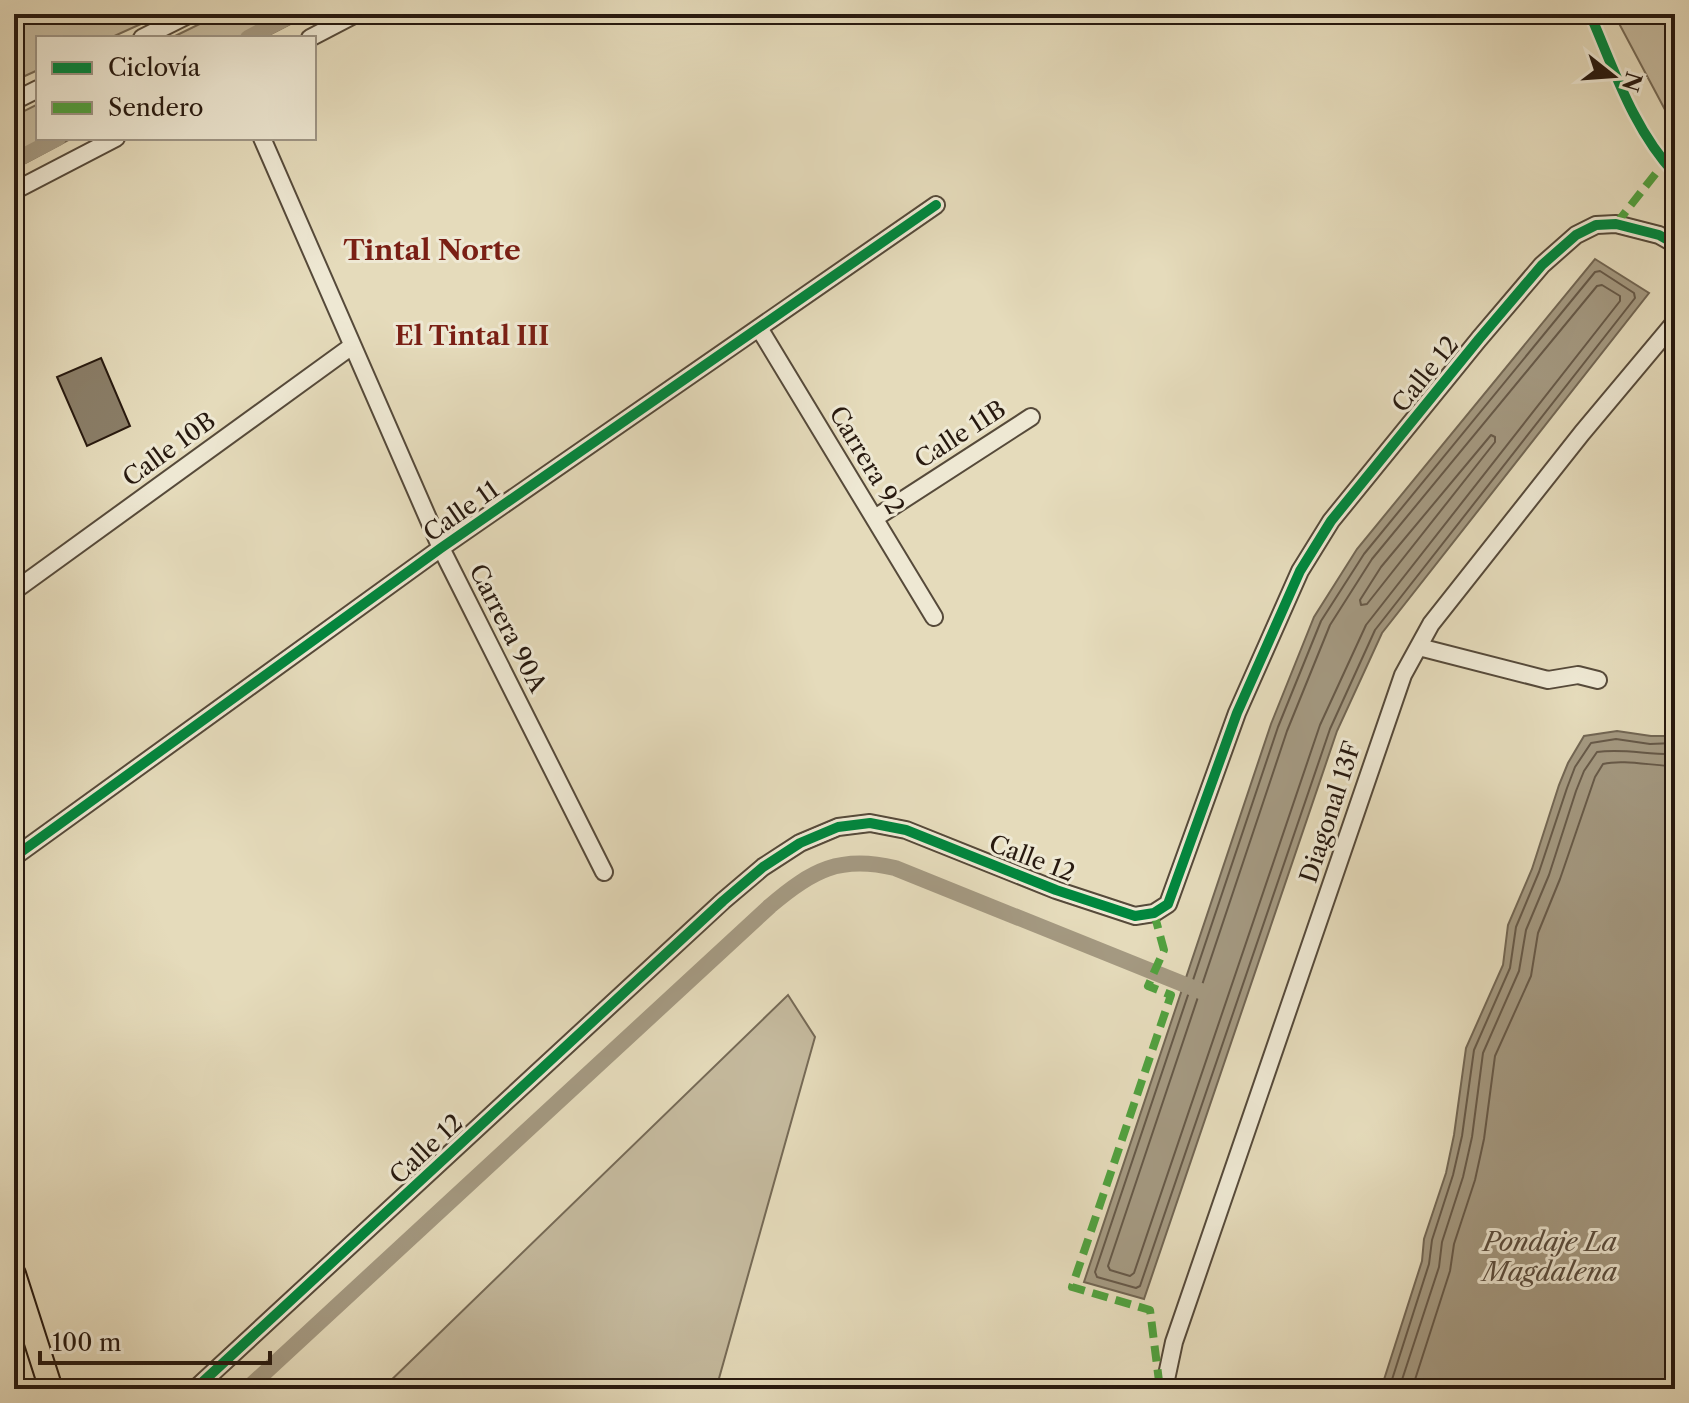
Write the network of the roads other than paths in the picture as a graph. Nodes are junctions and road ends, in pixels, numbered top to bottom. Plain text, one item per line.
1 (190, 14) edge
2 (356, 14) edge
3 (146, 36) edge
4 (314, 36) edge
5 (36, 90) edge
6 (14, 101) edge
7 (112, 140) edge
8 (263, 140) edge
9 (14, 191) edge
10 (936, 205) dead end
11 (1675, 244) edge
12 (1675, 322) edge
13 (759, 328) junction
14 (352, 346) junction
15 (1031, 417) dead end
16 (875, 518) junction
17 (441, 548) junction
18 (14, 591) edge
19 (934, 617) dead end
20 (1419, 647) junction
21 (1598, 680) dead end
22 (14, 857) edge
23 (604, 872) dead end
24 (14, 1274) edge
25 (51, 1389) edge
26 (195, 1389) edge
27 (1164, 1389) edge

1 - 3 street
2 - 4 street
5 - 6 street
7 - 9 street
8 - 14 street, Carrera 90A
10 - 13 street, Calle 11
11 - 26 street, Calle 12
12 - 20 street, Diagonal 13F
13 - 16 street, Carrera 92
13 - 17 street, Calle 11
14 - 17 street, Carrera 90A
14 - 18 street, Calle 10B
15 - 16 street, Calle 11B
16 - 19 street, Carrera 92
17 - 22 street, Calle 11
17 - 23 street, Carrera 90A
20 - 21 street
20 - 27 street, Diagonal 13F
24 - 25 main road

